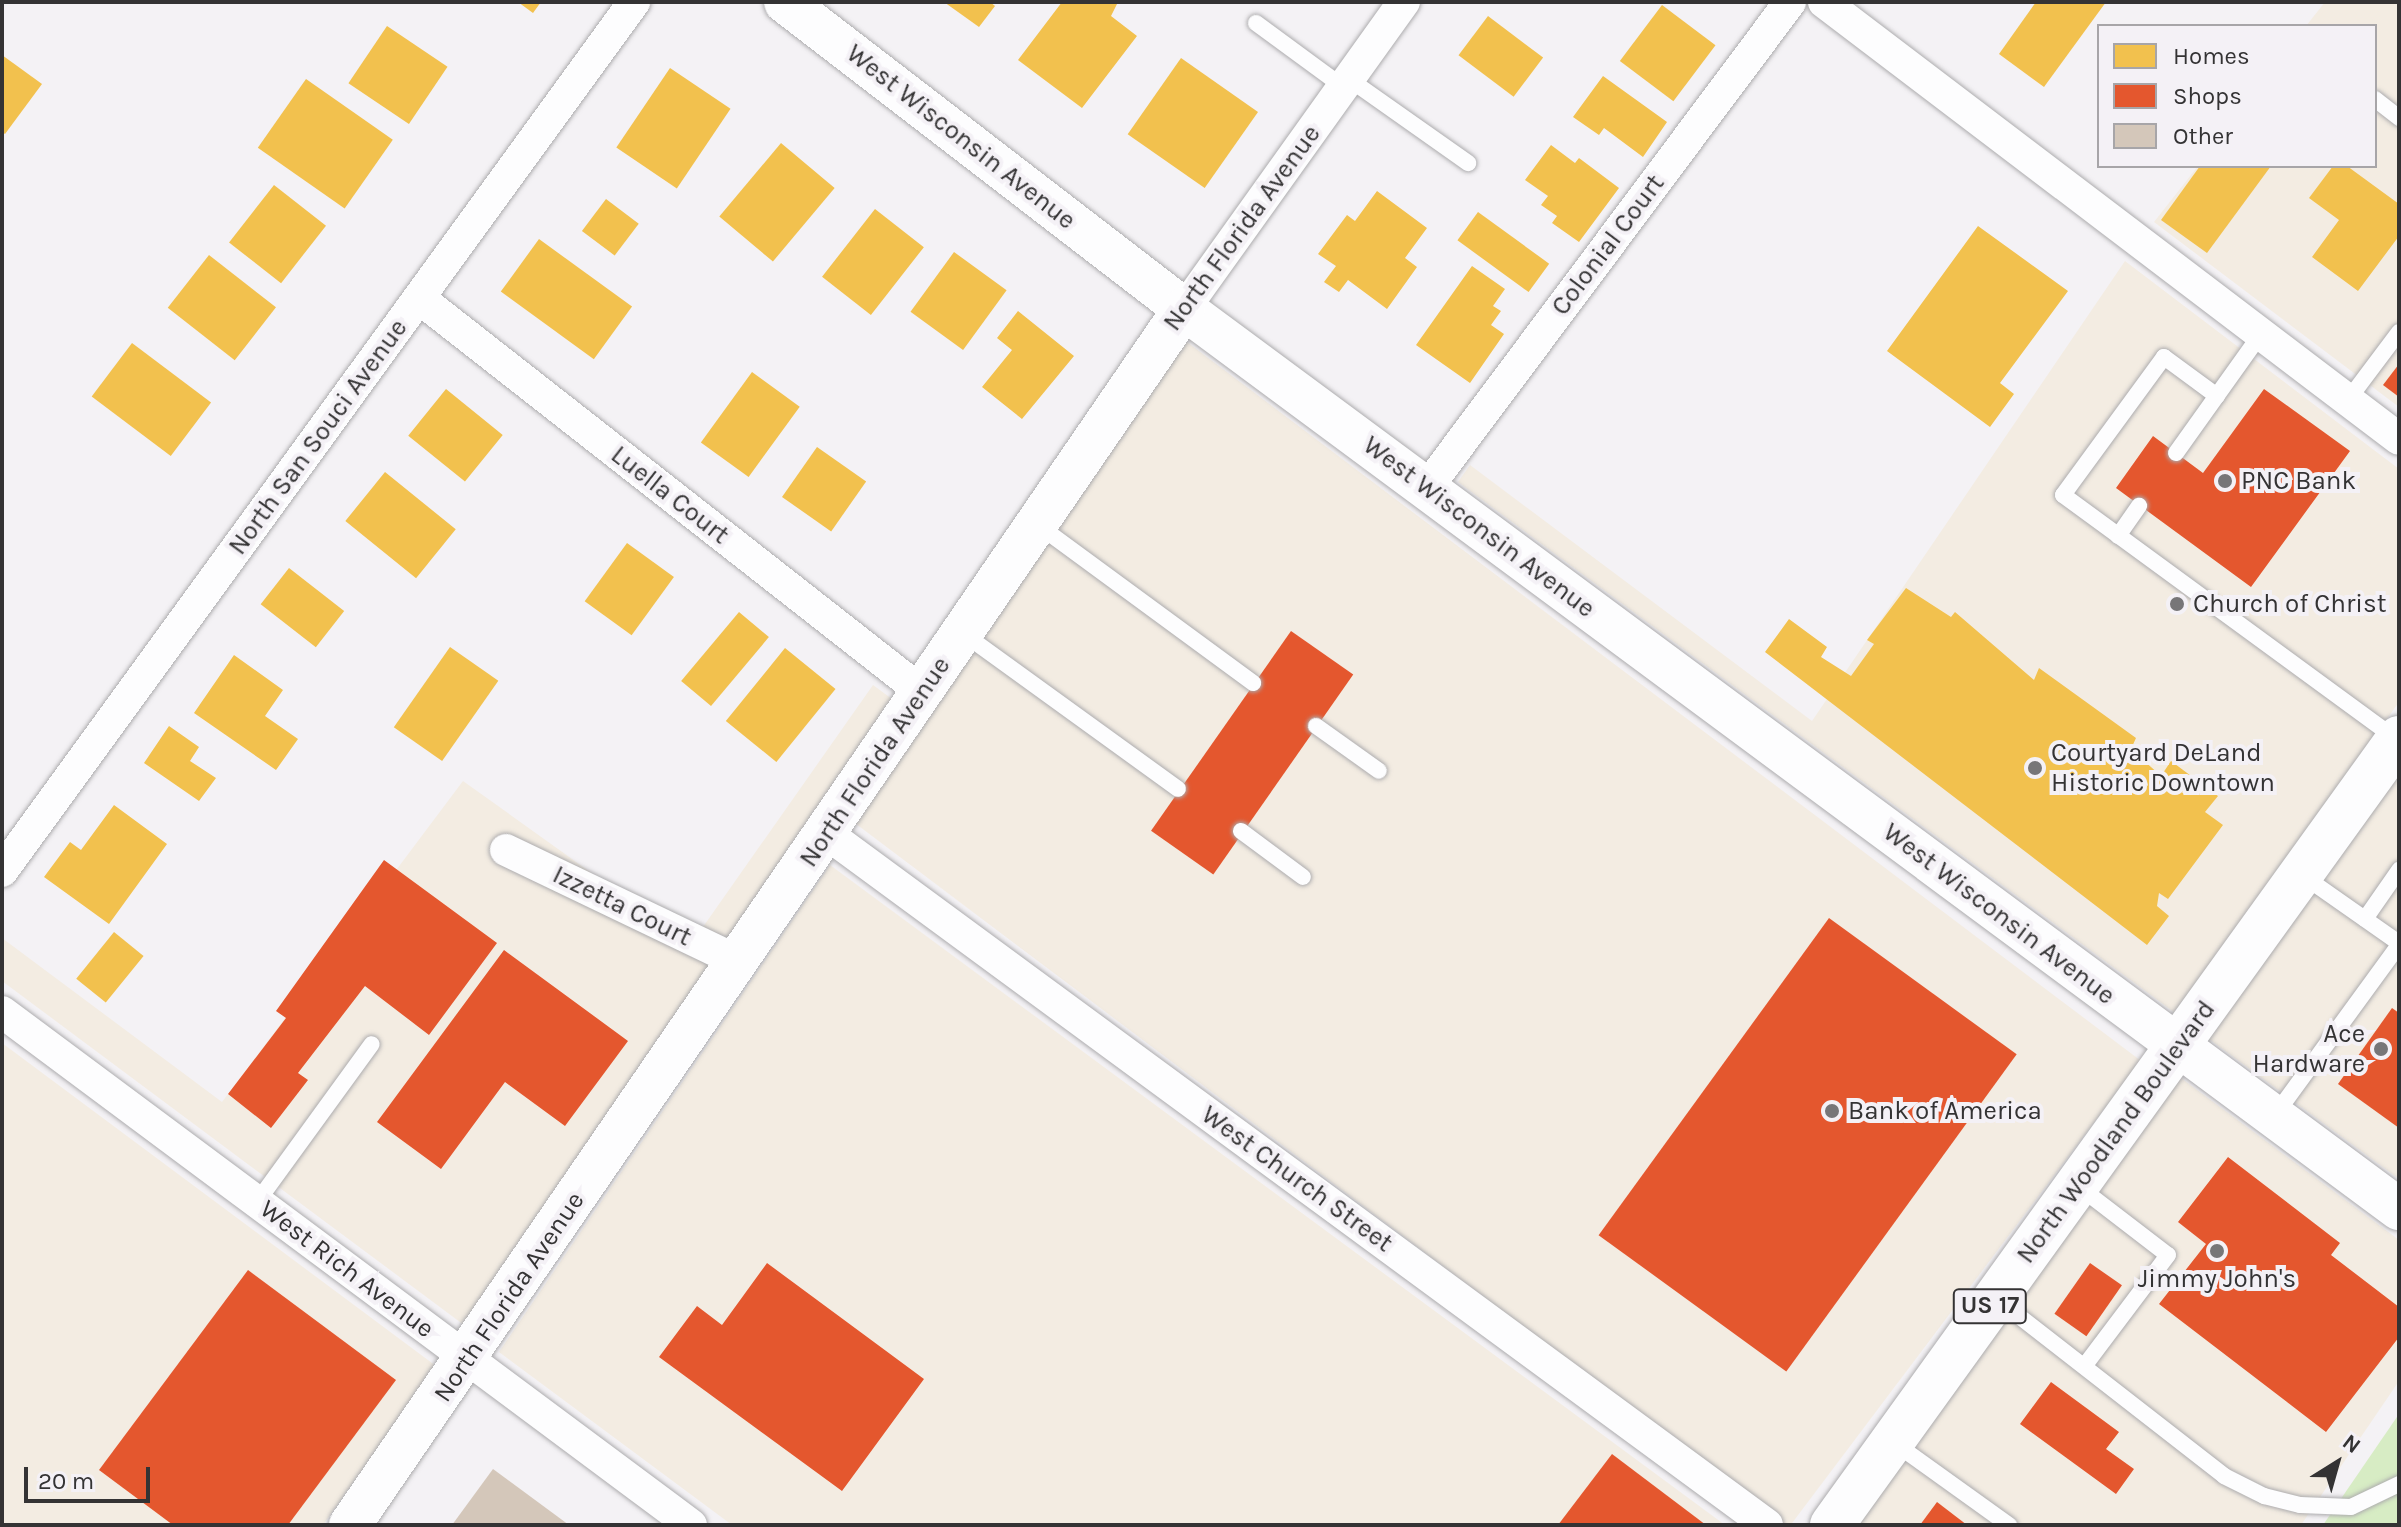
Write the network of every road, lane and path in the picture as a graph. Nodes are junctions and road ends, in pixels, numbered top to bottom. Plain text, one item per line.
1 (634, 2) edge
2 (785, 2) edge
3 (1404, 2) edge
4 (1790, 2) edge
5 (1824, 2) edge
6 (1256, 23) dead end
7 (1346, 83) junction
8 (2377, 101) edge
9 (2399, 118) edge
10 (1468, 163) dead end
11 (419, 298) junction
12 (1184, 309) junction
13 (2399, 332) edge
14 (2261, 334) junction
15 (2217, 396) junction
16 (2348, 400) junction
17 (2399, 439) edge
18 (2176, 453) dead end
19 (1426, 489) junction
20 (2139, 506) dead end
21 (1037, 524) junction
22 (2118, 536) junction
23 (962, 633) junction
24 (1253, 683) dead end
25 (922, 692) junction
26 (1316, 726) dead end
27 (2399, 739) edge
28 (1379, 771) dead end
29 (1178, 789) dead end
30 (1241, 831) dead end
31 (826, 833) junction
32 (506, 850) dead end
33 (2399, 870) edge
34 (2, 871) edge
35 (2301, 874) junction
36 (1303, 877) dead end
37 (2365, 919) junction
38 (2399, 944) edge
39 (738, 961) junction
40 (2, 1012) edge
41 (372, 1044) dead end
42 (2178, 1046) junction
43 (2274, 1116) junction
44 (2077, 1185) junction
45 (257, 1202) junction
46 (2399, 1209) edge
47 (1995, 1298) junction
48 (467, 1359) junction
49 (2085, 1365) junction
50 (1892, 1441) junction
51 (2399, 1484) edge
52 (350, 1525) edge
53 (691, 1525) edge
54 (1767, 1525) edge
55 (1832, 1525) edge
56 (2009, 1525) edge

1 - 11 street, North San Souci Avenue
2 - 12 street, West Wisconsin Avenue
3 - 7 street, North Florida Avenue
4 - 19 street, Colonial Court
5 - 14 street
6 - 7 lane
7 - 10 lane
7 - 12 street, North Florida Avenue
8 - 9 lane
11 - 25 street, Luella Court
11 - 34 street, North San Souci Avenue
12 - 19 street, West Wisconsin Avenue
12 - 21 street, North Florida Avenue
13 - 16 lane
14 - 15 lane
14 - 16 street
15 - 18 lane
15 - 22 lane
16 - 17 street
19 - 42 street, West Wisconsin Avenue
20 - 22 lane
21 - 23 street, North Florida Avenue
21 - 24 lane
22 - 27 lane
23 - 25 street, North Florida Avenue
23 - 29 lane
25 - 31 street, North Florida Avenue
26 - 28 lane
27 - 35 main road, North Woodland Boulevard / US 17
30 - 36 lane
31 - 39 street, North Florida Avenue
31 - 54 street, West Church Street
32 - 39 street, Izzetta Court
33 - 37 lane
35 - 37 lane
35 - 42 main road, North Woodland Boulevard / US 17
37 - 38 lane
38 - 43 lane
39 - 48 street, North Florida Avenue
40 - 45 street, West Rich Avenue
41 - 45 lane
42 - 43 street, West Wisconsin Avenue
42 - 44 main road, North Woodland Boulevard / US 17
43 - 46 street, West Wisconsin Avenue
44 - 47 main road, North Woodland Boulevard / US 17
44 - 49 lane
45 - 48 street, West Rich Avenue
47 - 49 lane
47 - 50 main road, North Woodland Boulevard / US 17
48 - 52 street, North Florida Avenue
48 - 53 street, West Rich Avenue
49 - 51 lane
50 - 55 main road, North Woodland Boulevard / US 17
50 - 56 lane

